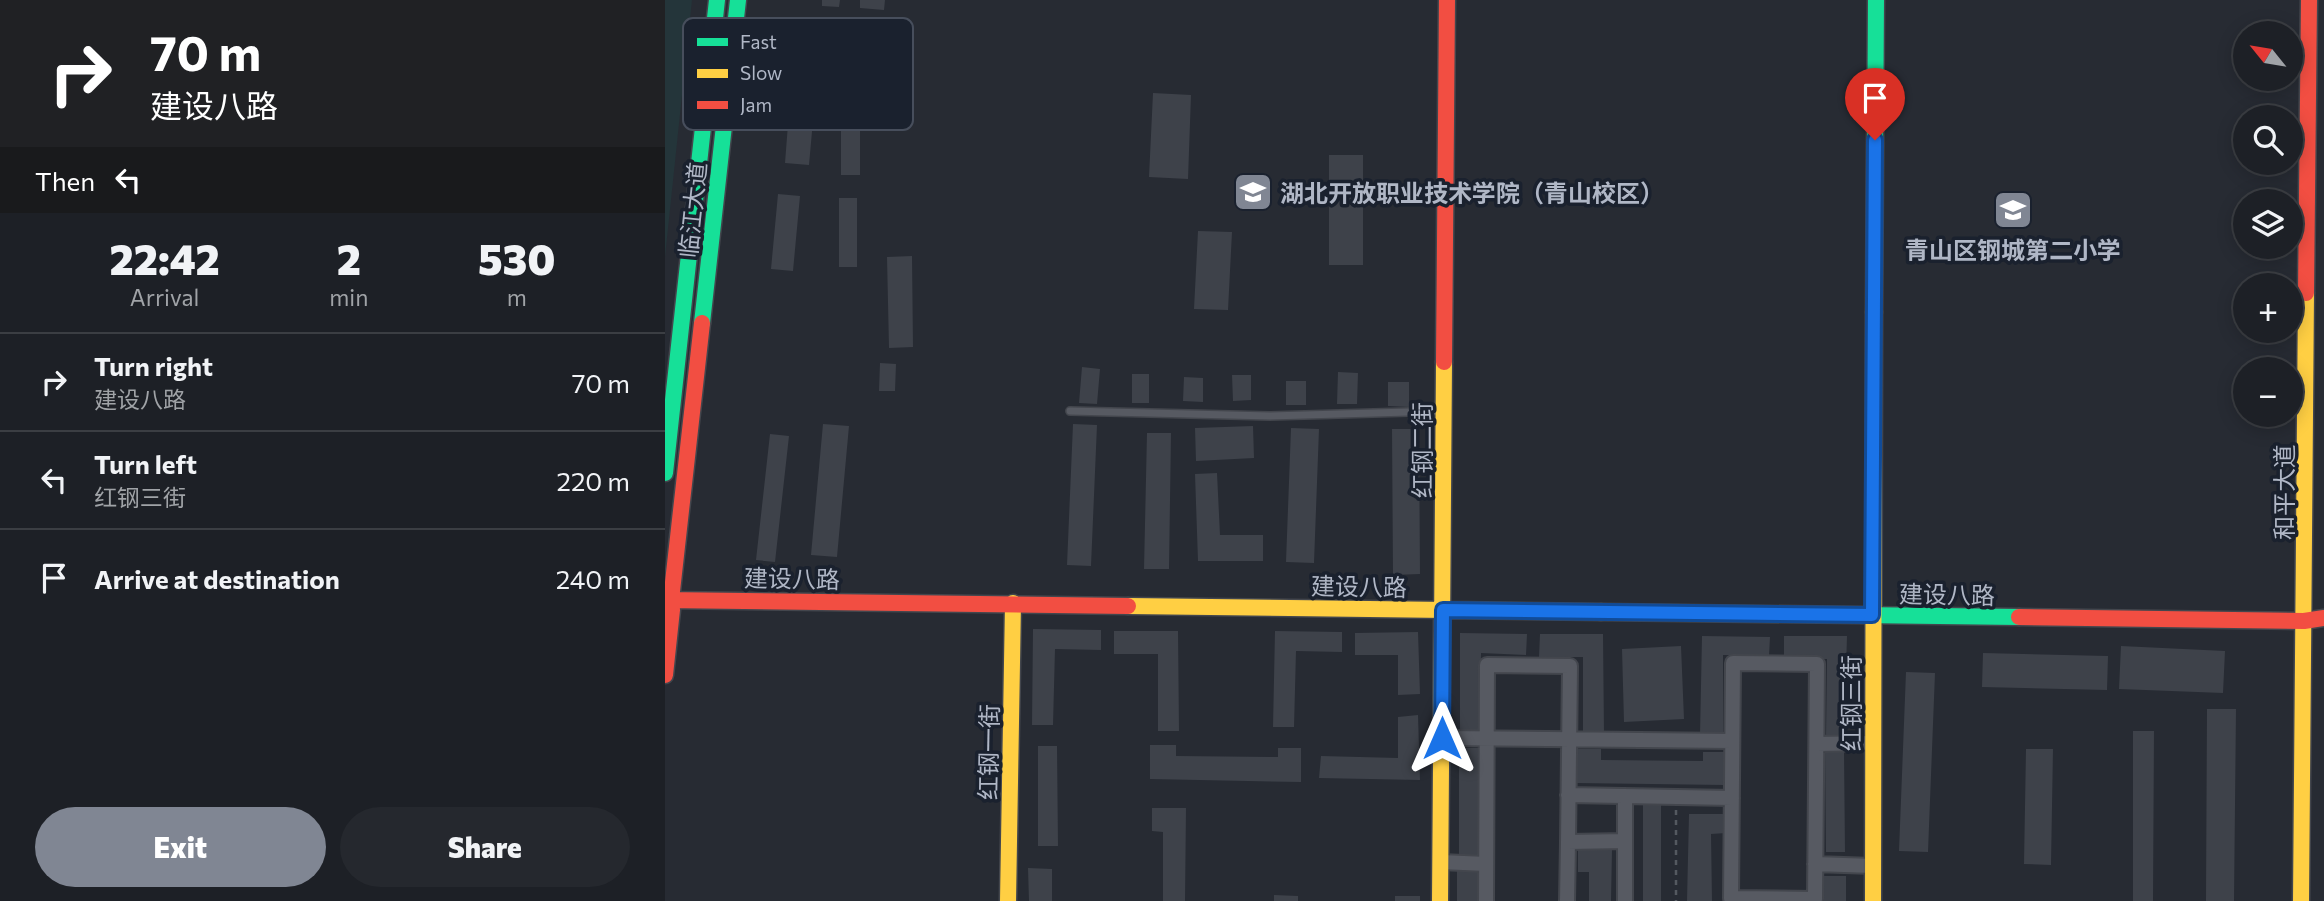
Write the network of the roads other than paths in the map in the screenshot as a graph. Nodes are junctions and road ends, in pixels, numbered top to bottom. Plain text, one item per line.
1 (717, 0) edge
2 (738, 0) edge
3 (1447, 0) edge
4 (1876, 0) edge
5 (2309, 0) edge
6 (715, 18) edge
7 (736, 18) edge
8 (703, 130) edge
9 (723, 130) edge
10 (1070, 411) dead end
11 (1444, 411) junction
12 (665, 473) edge
13 (668, 600) edge
14 (1013, 603) junction
15 (1443, 610) junction
16 (1872, 615) junction
17 (2324, 618) edge
18 (2304, 621) junction
19 (665, 675) edge
20 (1442, 738) junction
21 (1487, 738) junction
22 (1569, 739) junction
23 (1732, 741) junction
24 (1873, 743) junction
25 (1817, 744) junction
26 (1568, 795) junction
27 (1625, 796) junction
28 (1732, 798) junction
29 (1625, 841) junction
30 (1568, 842) junction
31 (1441, 862) junction
32 (1486, 864) junction
33 (1815, 864) junction
34 (1873, 866) junction
35 (1772, 900) edge
36 (1008, 901) edge
37 (1440, 901) edge
38 (1486, 901) edge
39 (1567, 901) edge
40 (1625, 901) edge
41 (1873, 901) edge
42 (2301, 901) edge

1 - 6 main road, 临江大道
2 - 7 main road, 临江大道
3 - 11 main road, 红钢二街
4 - 16 main road, 红钢三街
5 - 18 main road, 和平大道
8 - 12 main road, 临江大道
9 - 13 main road, 临江大道
10 - 11 lane
11 - 15 main road, 红钢二街
13 - 14 main road, 建设八路
13 - 19 main road, 临江大道
14 - 15 main road, 建设八路
14 - 36 main road, 红钢一街
15 - 16 main road, 建设八路
15 - 20 main road, 红钢二街
16 - 18 main road, 建设八路
16 - 24 main road, 红钢三街
17 - 18 main road, 建设八路
18 - 42 main road, 和平大道
20 - 21 street
20 - 31 main road, 红钢二街
21 - 22 street
21 - 22 street
21 - 32 street
22 - 23 street
22 - 26 street
23 - 25 street
23 - 28 street
24 - 25 street
24 - 34 main road, 红钢三街
25 - 33 street
26 - 27 street
26 - 30 street
27 - 28 street
27 - 29 street
28 - 35 street
29 - 30 street
29 - 40 street
30 - 39 street
31 - 32 street
31 - 37 main road, 红钢二街
32 - 38 street
33 - 34 street
33 - 35 street
34 - 41 main road, 红钢三街

